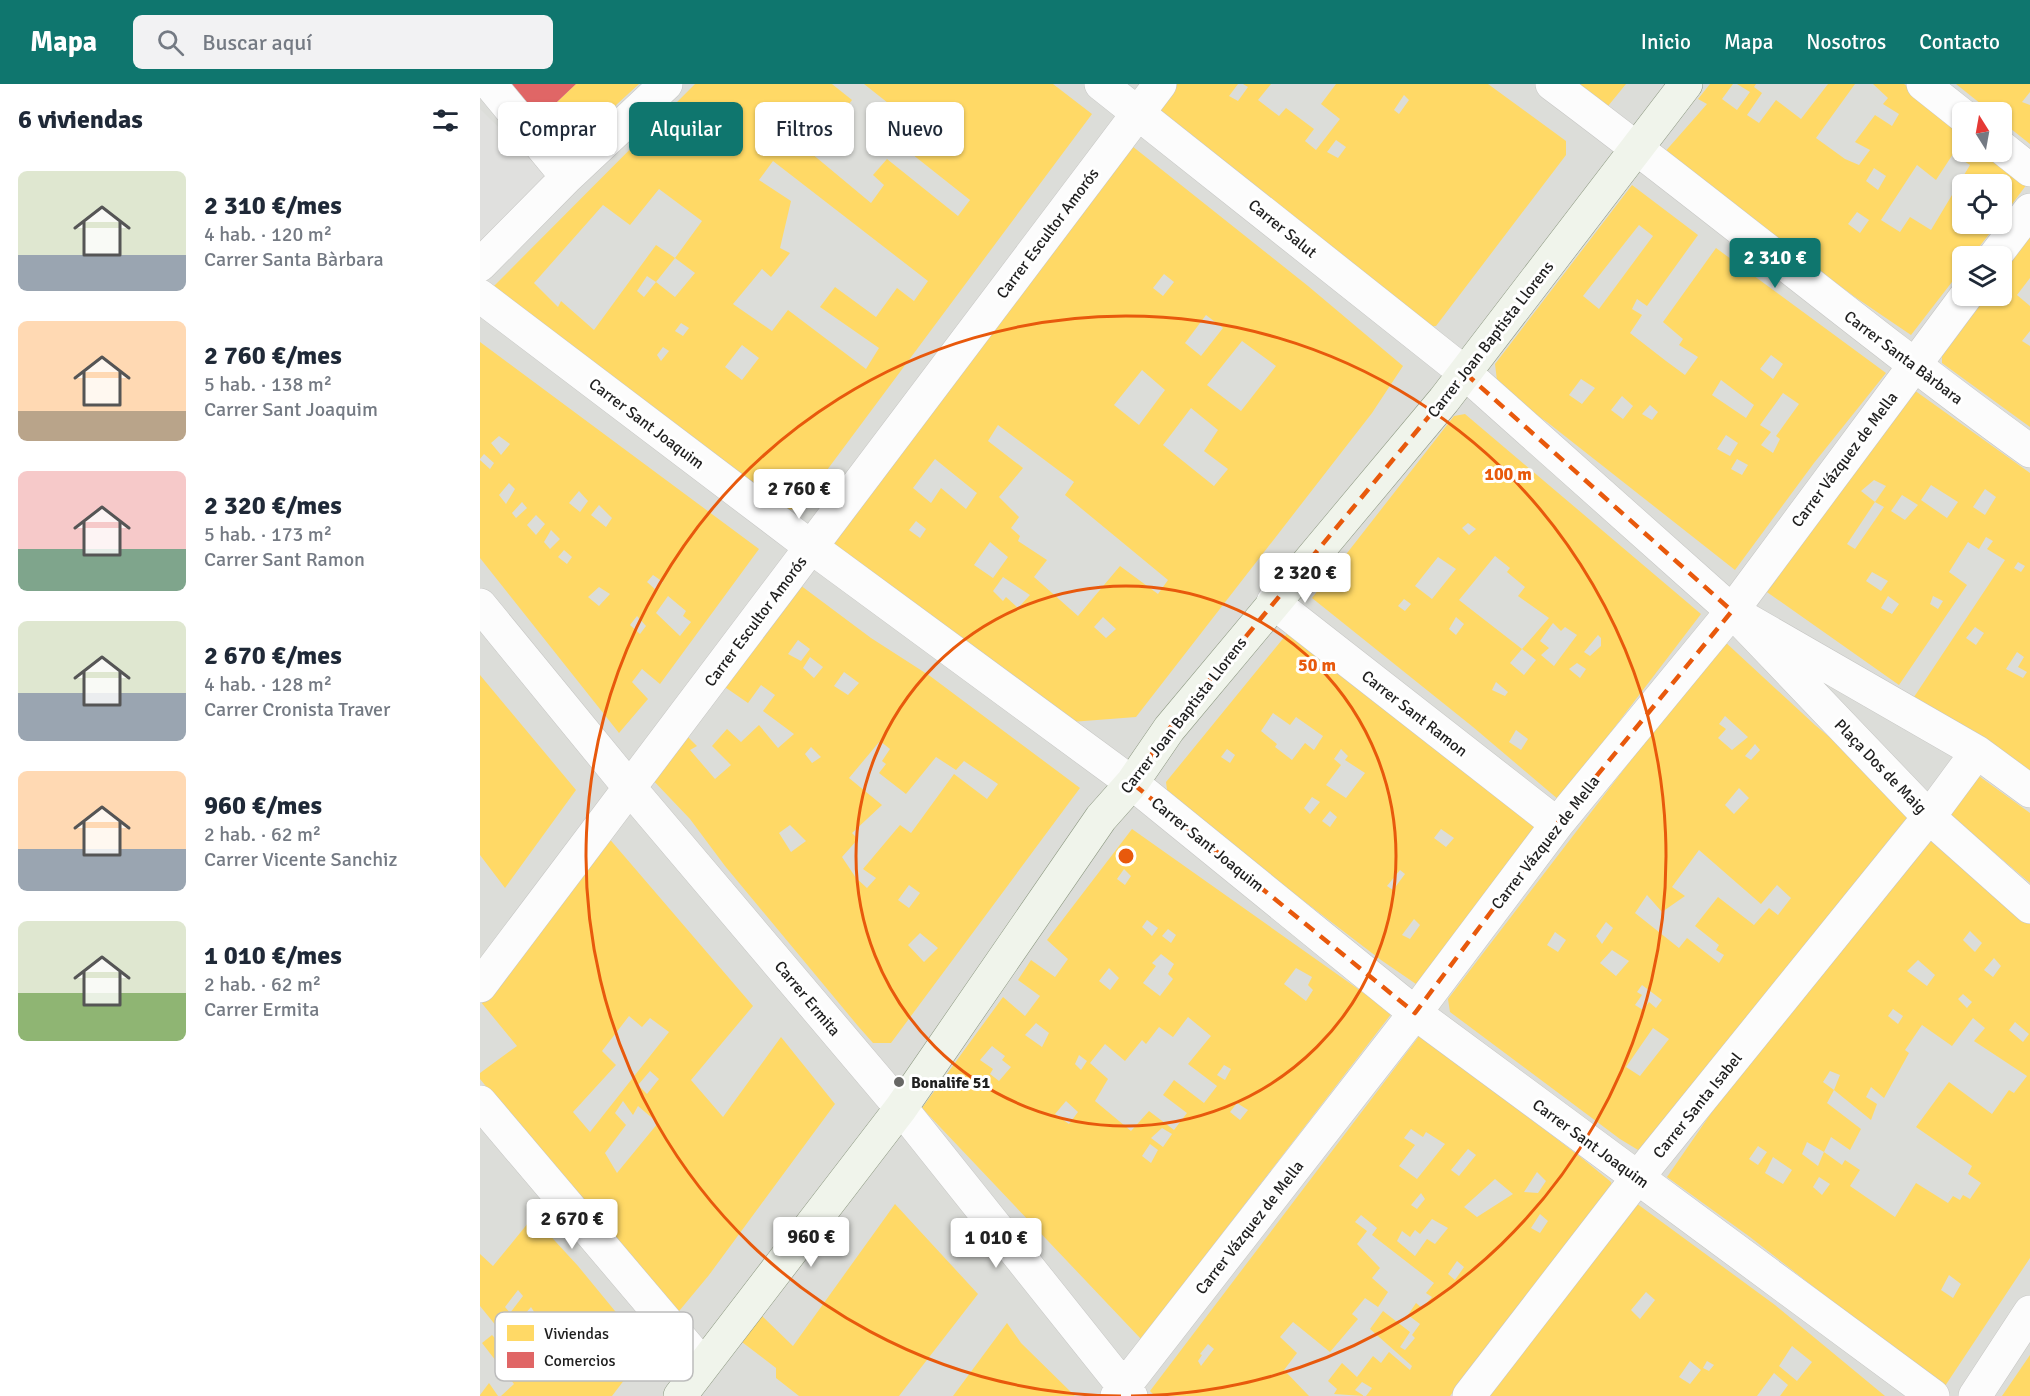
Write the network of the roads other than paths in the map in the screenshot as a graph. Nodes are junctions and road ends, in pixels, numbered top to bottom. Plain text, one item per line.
1 (490, 84) edge
2 (666, 84) edge
3 (1101, 84) edge
4 (1160, 84) edge
5 (1552, 84) edge
6 (1686, 84) edge
7 (1923, 84) edge
8 (1952, 107) edge
9 (1138, 113) junction
10 (1637, 148) junction
11 (2012, 156) edge
12 (2030, 170) edge
13 (567, 177) junction
14 (2030, 210) edge
15 (2003, 246) edge
16 (480, 266) edge
17 (480, 296) edge
18 (1958, 306) edge
19 (1913, 366) junction
20 (1465, 373) junction
21 (2030, 451) edge
22 (811, 547) junction
23 (1273, 602) junction
24 (480, 605) edge
25 (1732, 611) junction
26 (1977, 752) junction
27 (1132, 783) junction
28 (629, 787) junction
29 (2030, 791) edge
30 (1929, 817) junction
31 (1557, 824) junction
32 (2030, 907) edge
33 (480, 986) edge
34 (1415, 1013) junction
35 (480, 1102) edge
36 (901, 1108) junction
37 (1638, 1177) junction
38 (658, 1312) edge
39 (2030, 1312) edge
40 (693, 1353) edge
41 (703, 1365) junction
42 (693, 1378) edge
43 (691, 1381) edge
44 (1124, 1393) edge
45 (680, 1396) edge
46 (1469, 1396) edge
47 (1933, 1396) edge
48 (1975, 1396) edge

1 - 13 street
2 - 13 street
3 - 9 street, Carrer Salut
4 - 9 street, Carrer Escultor Amorós
5 - 10 street, Carrer Santa Bàrbara
6 - 10 street, Carrer Joan Baptista Llorens
7 - 8 street
9 - 20 street, Carrer Salut
9 - 22 street, Carrer Escultor Amorós
10 - 19 street, Carrer Santa Bàrbara
10 - 20 street, Carrer Joan Baptista Llorens
11 - 12 street
13 - 16 street
14 - 15 street
17 - 22 street, Carrer Sant Joaquim
18 - 19 street, Carrer Vázquez de Mella
19 - 21 street, Carrer Santa Bàrbara
19 - 25 street, Carrer Vázquez de Mella
20 - 23 street, Carrer Joan Baptista Llorens
20 - 25 street, Plaça Dos de Maig
22 - 27 street, Carrer Sant Joaquim
22 - 28 street, Carrer Escultor Amorós
23 - 27 street, Carrer Joan Baptista Llorens
23 - 31 street, Carrer Sant Ramon
24 - 28 street, Carrer Ermita
25 - 26 street, Plaça Dos de Maig
25 - 30 street, Plaça Dos de Maig
25 - 31 street, Carrer Vázquez de Mella
26 - 29 street
26 - 30 street, Plaça Dos de Maig
27 - 34 street, Carrer Sant Joaquim
27 - 36 street, Carrer Joan Baptista Llorens
28 - 33 street, Carrer Escultor Amorós
28 - 36 street, Carrer Ermita
30 - 32 street
30 - 37 street, Carrer Santa Isabel
31 - 34 street, Carrer Vázquez de Mella
34 - 37 street, Carrer Sant Joaquim
34 - 44 street, Carrer Vázquez de Mella
35 - 38 street
36 - 41 street, Carrer Joan Baptista Llorens
36 - 44 street, Carrer Ermita
37 - 46 street, Carrer Santa Isabel
37 - 47 street, Carrer Sant Joaquim
39 - 48 street
40 - 41 street
41 - 42 street, Carrer Joan Baptista Llorens
43 - 45 street, Carrer Joan Baptista Llorens

